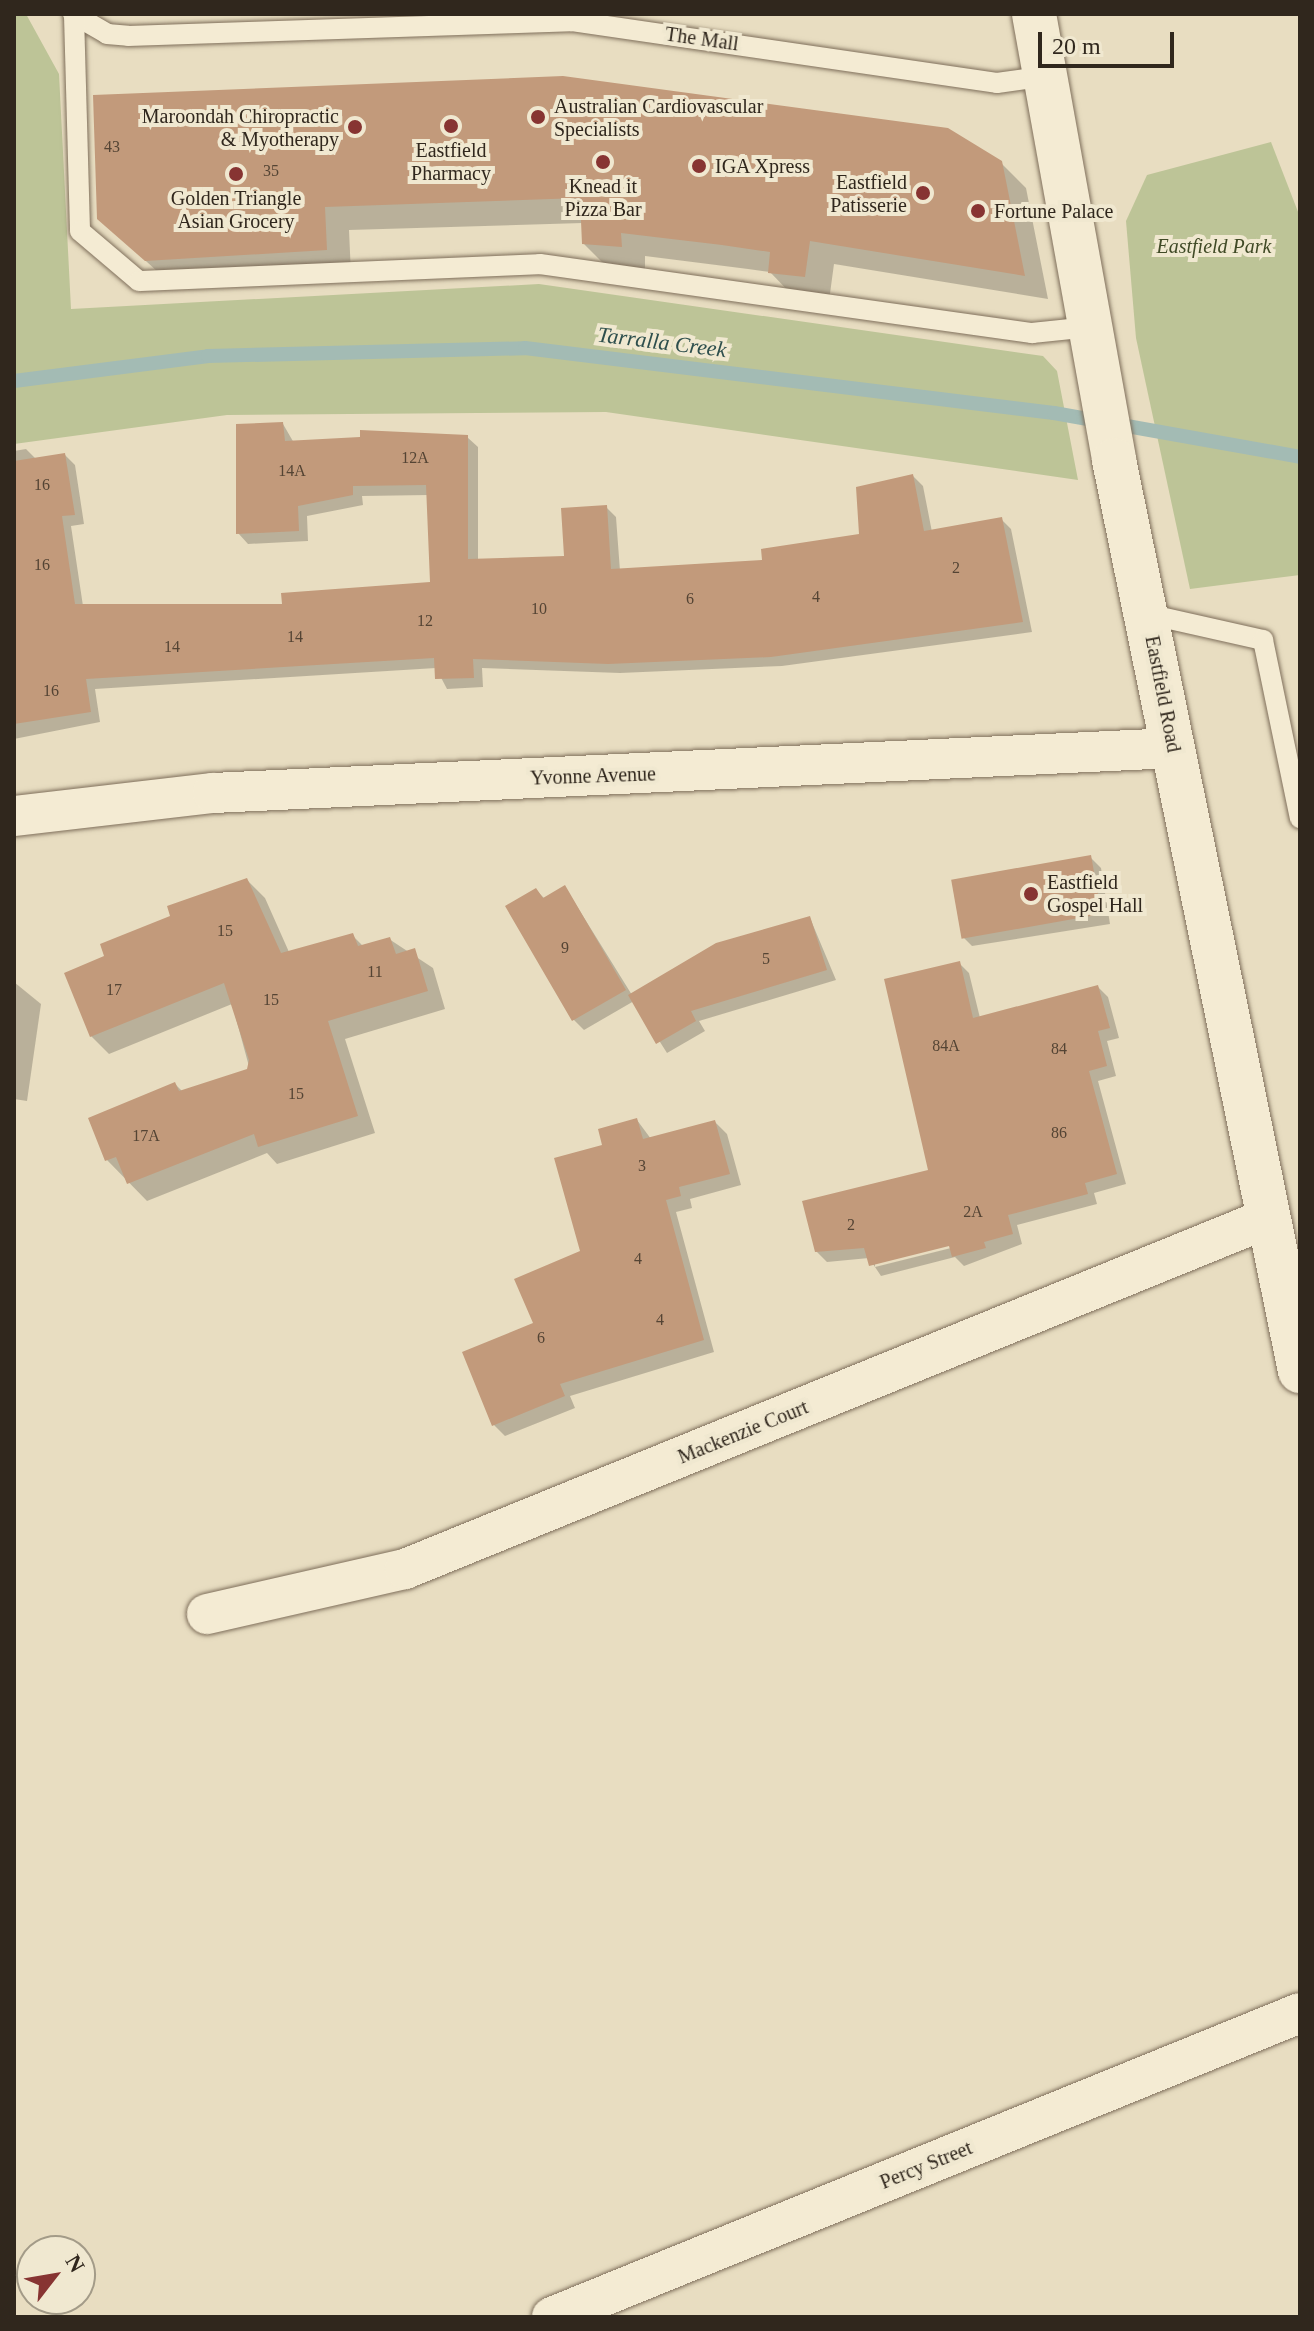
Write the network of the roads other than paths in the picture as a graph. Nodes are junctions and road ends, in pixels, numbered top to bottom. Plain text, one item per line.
1 (1034, 14) edge
2 (73, 15) edge
3 (1047, 76) junction
4 (1090, 327) junction
5 (1147, 614) junction
6 (1174, 748) junction
7 (14, 816) edge
8 (1300, 818) edge
9 (1268, 1218) junction
10 (1300, 1371) edge
11 (207, 1614) dead end
12 (1300, 2013) edge
13 (552, 2317) edge

1 - 3 main road, Eastfield Road
2 - 3 lane, The Mall
2 - 4 lane
3 - 4 main road, Eastfield Road
4 - 5 main road, Eastfield Road
5 - 6 main road, Eastfield Road
5 - 8 lane
6 - 7 street, Yvonne Avenue
6 - 9 main road, Eastfield Road
9 - 10 main road, Eastfield Road
9 - 11 street, Mackenzie Court
12 - 13 street, Percy Street

